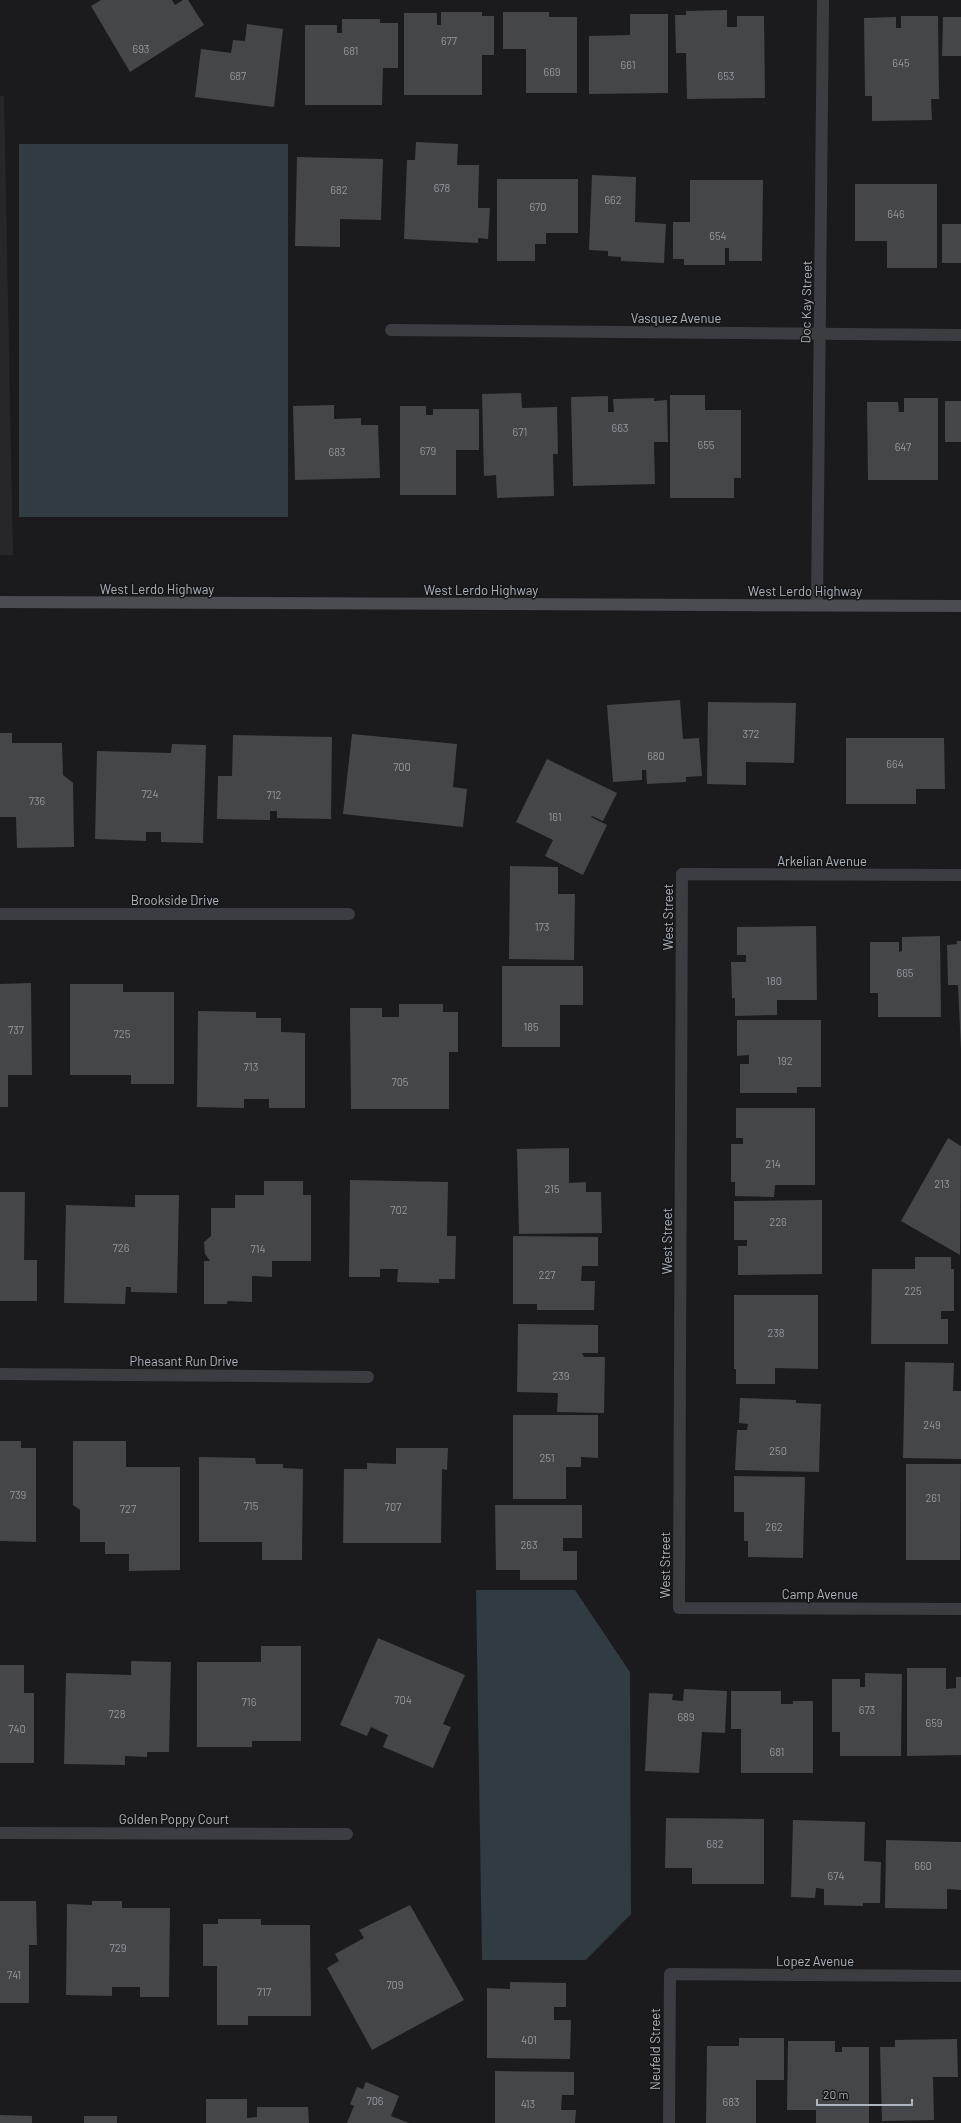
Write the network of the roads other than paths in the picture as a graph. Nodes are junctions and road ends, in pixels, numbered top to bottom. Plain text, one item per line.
1 (823, 0) edge
2 (391, 330) dead end
3 (820, 333) junction
4 (961, 335) edge
5 (0, 602) edge
6 (817, 605) junction
7 (961, 606) edge
8 (682, 874) joint
9 (961, 875) edge
10 (0, 914) edge
11 (349, 914) dead end
12 (0, 1374) edge
13 (368, 1377) dead end
14 (679, 1608) joint
15 (961, 1609) edge
16 (0, 1832) edge
17 (347, 1834) dead end
18 (670, 1974) joint
19 (961, 1976) edge
20 (669, 2123) edge

1 - 3 street, Doc Kay Street
2 - 3 street, Vasquez Avenue
3 - 4 street, Vasquez Avenue
3 - 6 street, Doc Kay Street
5 - 6 main road, West Lerdo Highway
6 - 7 main road, West Lerdo Highway
8 - 9 street, Arkelian Avenue
8 - 14 street, West Street
10 - 11 street, Brookside Drive
12 - 13 street, Pheasant Run Drive
14 - 15 street, Camp Avenue
16 - 17 street, Golden Poppy Court
18 - 19 street, Lopez Avenue
18 - 20 street, Neufeld Street

